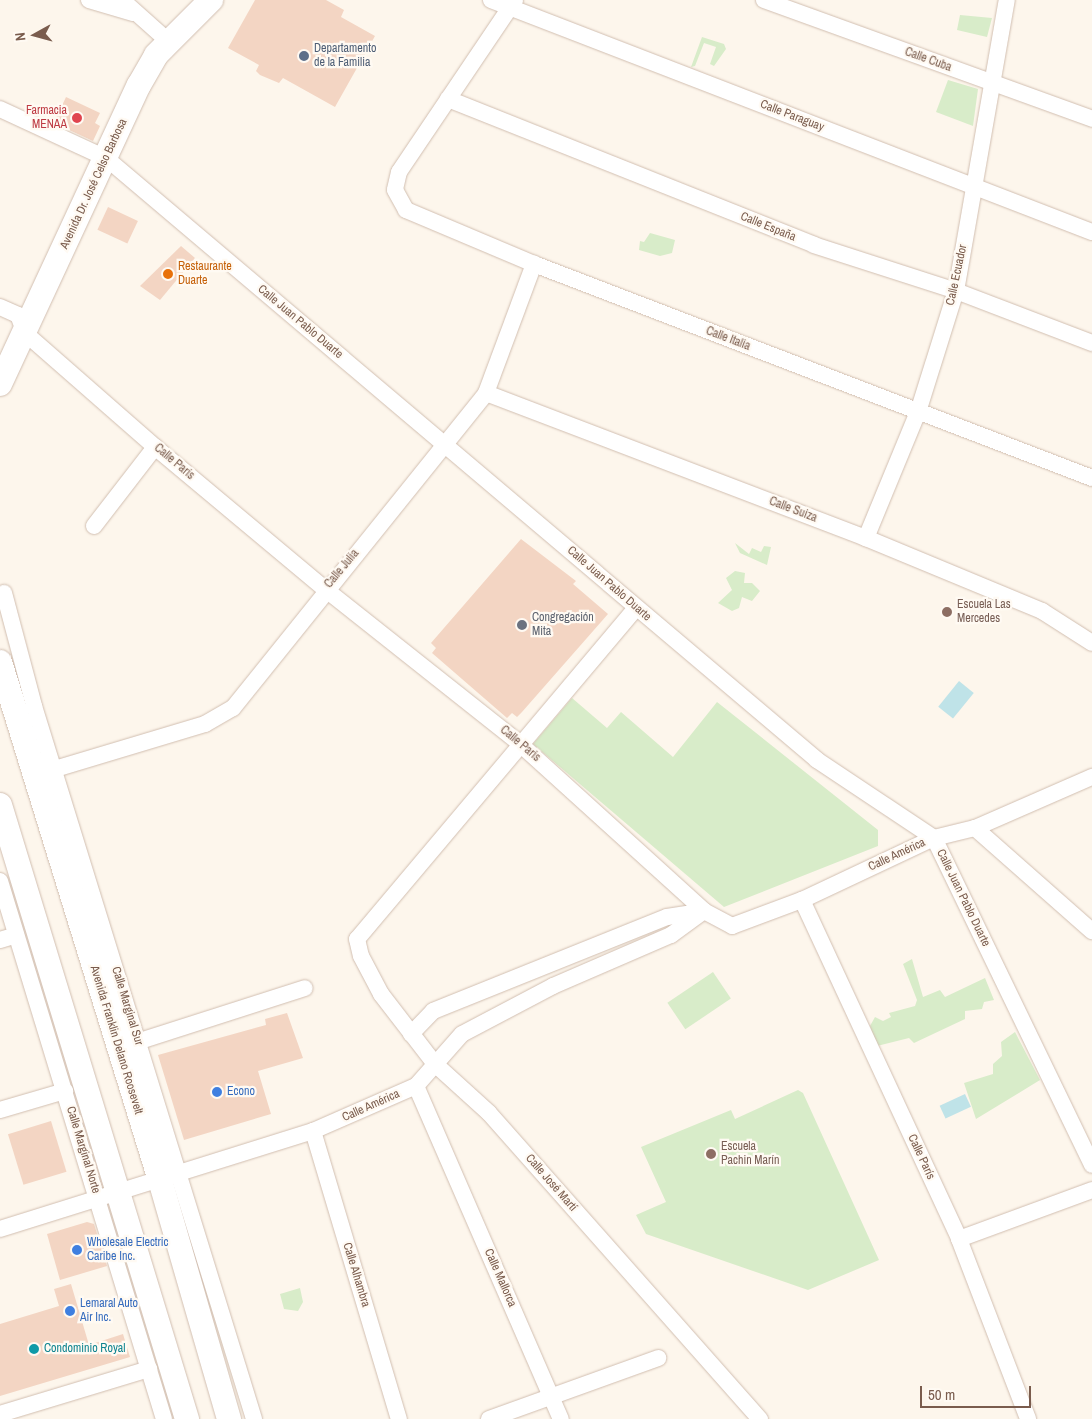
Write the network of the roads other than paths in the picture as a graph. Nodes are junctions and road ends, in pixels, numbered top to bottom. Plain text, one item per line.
1 (89, 0) edge
2 (122, 0) edge
3 (211, 0) edge
4 (491, 0) edge
5 (765, 0) edge
6 (1007, 0) edge
7 (513, 4) edge
8 (135, 14) junction
9 (168, 42) junction
10 (991, 83) junction
11 (448, 99) junction
12 (0, 109) edge
13 (1092, 119) edge
14 (106, 158) junction
15 (973, 185) junction
16 (1092, 232) edge
17 (534, 264) junction
18 (956, 290) junction
19 (0, 307) edge
20 (25, 333) junction
21 (1092, 342) edge
22 (0, 384) edge
23 (486, 393) junction
24 (918, 412) junction
25 (446, 443) junction
26 (155, 447) junction
27 (1092, 478) edge
28 (94, 526) dead end
29 (866, 538) junction
30 (325, 589) junction
31 (4, 593) dead end
32 (636, 608) junction
33 (1092, 643) edge
34 (0, 662) edge
35 (0, 686) edge
36 (24, 709) junction
37 (519, 743) junction
38 (56, 769) junction
39 (1092, 776) edge
40 (0, 805) edge
41 (975, 828) junction
42 (934, 838) junction
43 (0, 881) edge
44 (802, 900) junction
45 (704, 911) junction
46 (1092, 931) edge
47 (16, 934) junction
48 (0, 940) edge
49 (305, 988) dead end
50 (412, 1034) junction
51 (137, 1042) junction
52 (435, 1064) junction
53 (416, 1086) junction
54 (65, 1091) junction
55 (0, 1110) edge
56 (313, 1131) junction
57 (1092, 1165) edge
58 (170, 1177) junction
59 (1092, 1190) edge
60 (121, 1193) junction
61 (98, 1200) junction
62 (0, 1229) edge
63 (958, 1239) junction
64 (658, 1358) dead end
65 (149, 1369) junction
66 (551, 1396) junction
67 (0, 1414) edge
68 (164, 1419) edge
69 (187, 1419) edge
70 (229, 1419) edge
71 (254, 1419) edge
72 (399, 1419) edge
73 (489, 1419) edge
74 (561, 1419) edge
75 (760, 1419) edge
76 (1028, 1419) edge

1 - 8 street
2 - 8 street
3 - 9 main road, Avenida Dr. José Celso Barbosa
4 - 7 street, Calle Paraguay
5 - 10 street, Calle Cuba
6 - 10 street, Calle Ecuador
7 - 11 street
7 - 15 street, Calle Paraguay
8 - 9 street
9 - 14 main road, Avenida Dr. José Celso Barbosa
10 - 13 street, Calle Cuba
10 - 15 street, Calle Ecuador
11 - 17 street, Calle Italia
11 - 18 street, Calle España
12 - 14 street, Calle Juan Pablo Duarte
14 - 20 main road, Avenida Dr. José Celso Barbosa
14 - 25 street, Calle Juan Pablo Duarte
15 - 16 street, Calle Paraguay
15 - 18 street, Calle Ecuador
17 - 23 street, Calle Julia
17 - 24 street, Calle Italia
18 - 21 street, Calle España
18 - 24 street, Calle Ecuador
19 - 20 street, Calle París
20 - 22 main road, Avenida Dr. José Celso Barbosa
20 - 26 street, Calle París
23 - 25 street, Calle Julia
23 - 29 street, Calle Suiza
24 - 27 street, Calle Italia
24 - 29 street, Calle Ecuador
25 - 30 street, Calle Julia
25 - 32 street, Calle Juan Pablo Duarte
26 - 28 street
26 - 30 street, Calle París
29 - 33 street, Calle Suiza
30 - 37 street, Calle Paris
30 - 38 street, Calle Julia
31 - 36 street, Calle Marginal Sur
32 - 37 street
32 - 42 street, Calle Juan Pablo Duarte
34 - 36 main road, Avenida Franklin Delano Roosevelt
35 - 36 main road
36 - 38 street, Calle Marginal Sur
36 - 58 main road, Avenida Franklin Delano Roosevelt
37 - 45 street, Calle Paris
37 - 50 street, Calle José Martí
38 - 51 street, Calle Marginal Sur
39 - 41 street, Calle América
40 - 60 main road
41 - 42 street, Calle América
41 - 46 street
42 - 44 street, Calle América
42 - 57 street, Calle Juan Pablo Duarte
43 - 47 street, Calle Marginal Norte
44 - 45 street, Calle América
44 - 63 street, Calle París
45 - 50 street
45 - 52 street, Calle América
47 - 48 street
47 - 54 street, Calle Marginal Norte
49 - 51 street
50 - 52 street, Calle José Martí
51 - 58 street, Calle Marginal Sur
52 - 53 street, Calle América
52 - 75 street, Calle José Martí
53 - 56 street, Calle América
53 - 66 street, Calle Mallorca
54 - 55 street
54 - 61 street, Calle Marginal Norte
56 - 58 street, Calle América
56 - 72 street, Calle Alhambra
58 - 60 street, Calle América
58 - 70 main road, Avenida Franklin Delano Roosevelt
58 - 71 street, Calle Marginal Sur
59 - 63 street
60 - 61 street, Calle América
60 - 69 main road
61 - 62 street, Calle América
61 - 65 street, Calle Marginal Norte
63 - 76 street, Calle París
64 - 66 street
65 - 67 street
65 - 68 street, Calle Marginal Norte
66 - 73 street
66 - 74 street, Calle Mallorca

